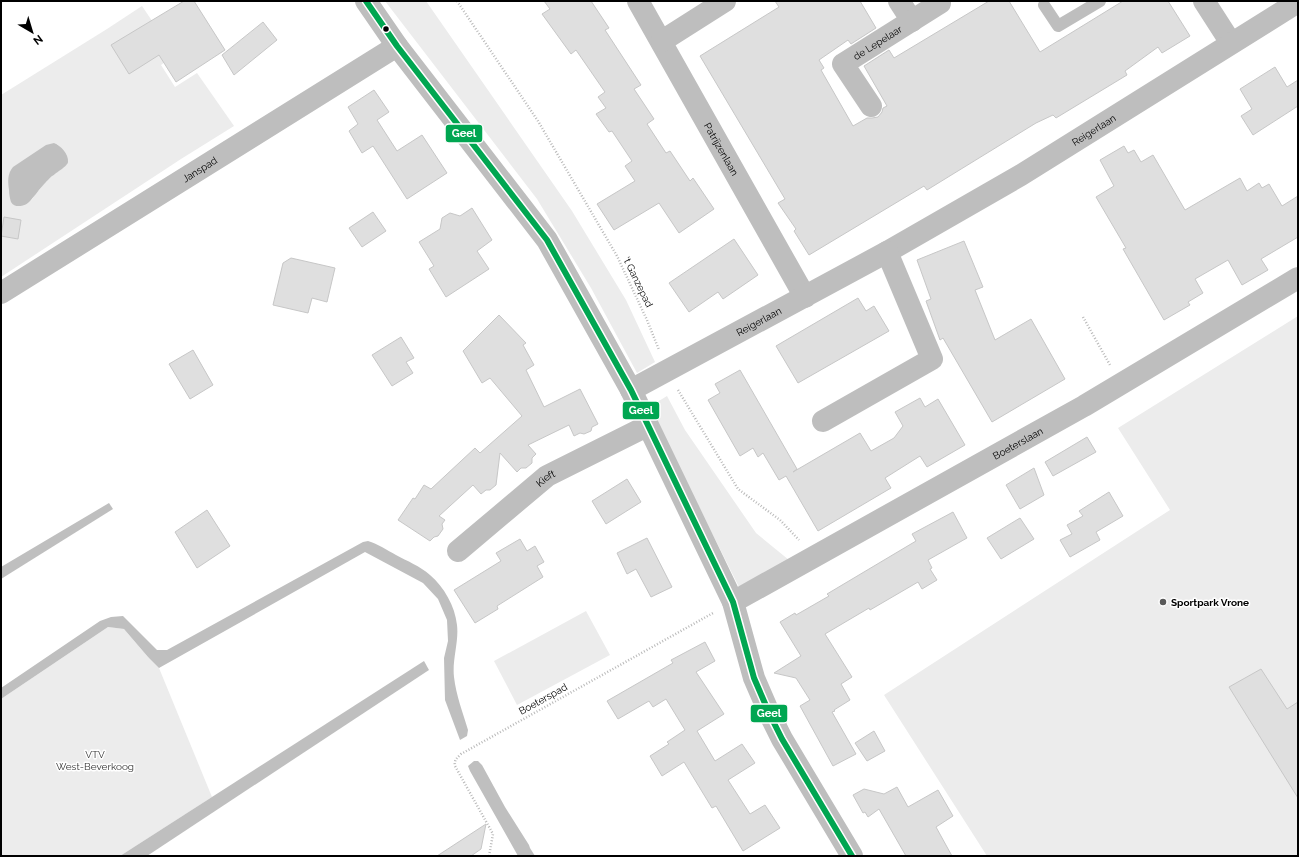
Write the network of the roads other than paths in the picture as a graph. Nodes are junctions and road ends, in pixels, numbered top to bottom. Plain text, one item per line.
1 (366, 1) edge
2 (638, 1) edge
3 (725, 1) edge
4 (899, 1) edge
5 (1100, 1) edge
6 (1204, 1) edge
7 (1298, 2) edge
8 (940, 3) dead end
9 (1044, 5) dead end
10 (912, 22) junction
11 (662, 41) junction
12 (1231, 43) junction
13 (398, 46) junction
14 (871, 106) dead end
15 (887, 252) junction
16 (1298, 278) edge
17 (1, 293) edge
18 (805, 297) junction
19 (631, 390) junction
20 (823, 421) dead end
21 (647, 426) junction
22 (458, 551) dead end
23 (733, 602) junction
24 (852, 856) edge

1 - 13 street
2 - 11 street, Patrijzenlaan
3 - 11 street
4 - 10 street, de Lepelaar
5 - 9 lane
6 - 12 street
7 - 12 street, Reigerlaan
8 - 10 street, de Lepelaar
10 - 14 street, de Lepelaar
11 - 18 street, Patrijzenlaan
12 - 15 street, Reigerlaan
13 - 17 street, Janspad
13 - 19 street
15 - 18 street, Reigerlaan
15 - 20 street
16 - 23 street, Boeterslaan
18 - 19 street, Reigerlaan
19 - 21 street
21 - 22 street, Kieft
21 - 23 street
23 - 24 street

